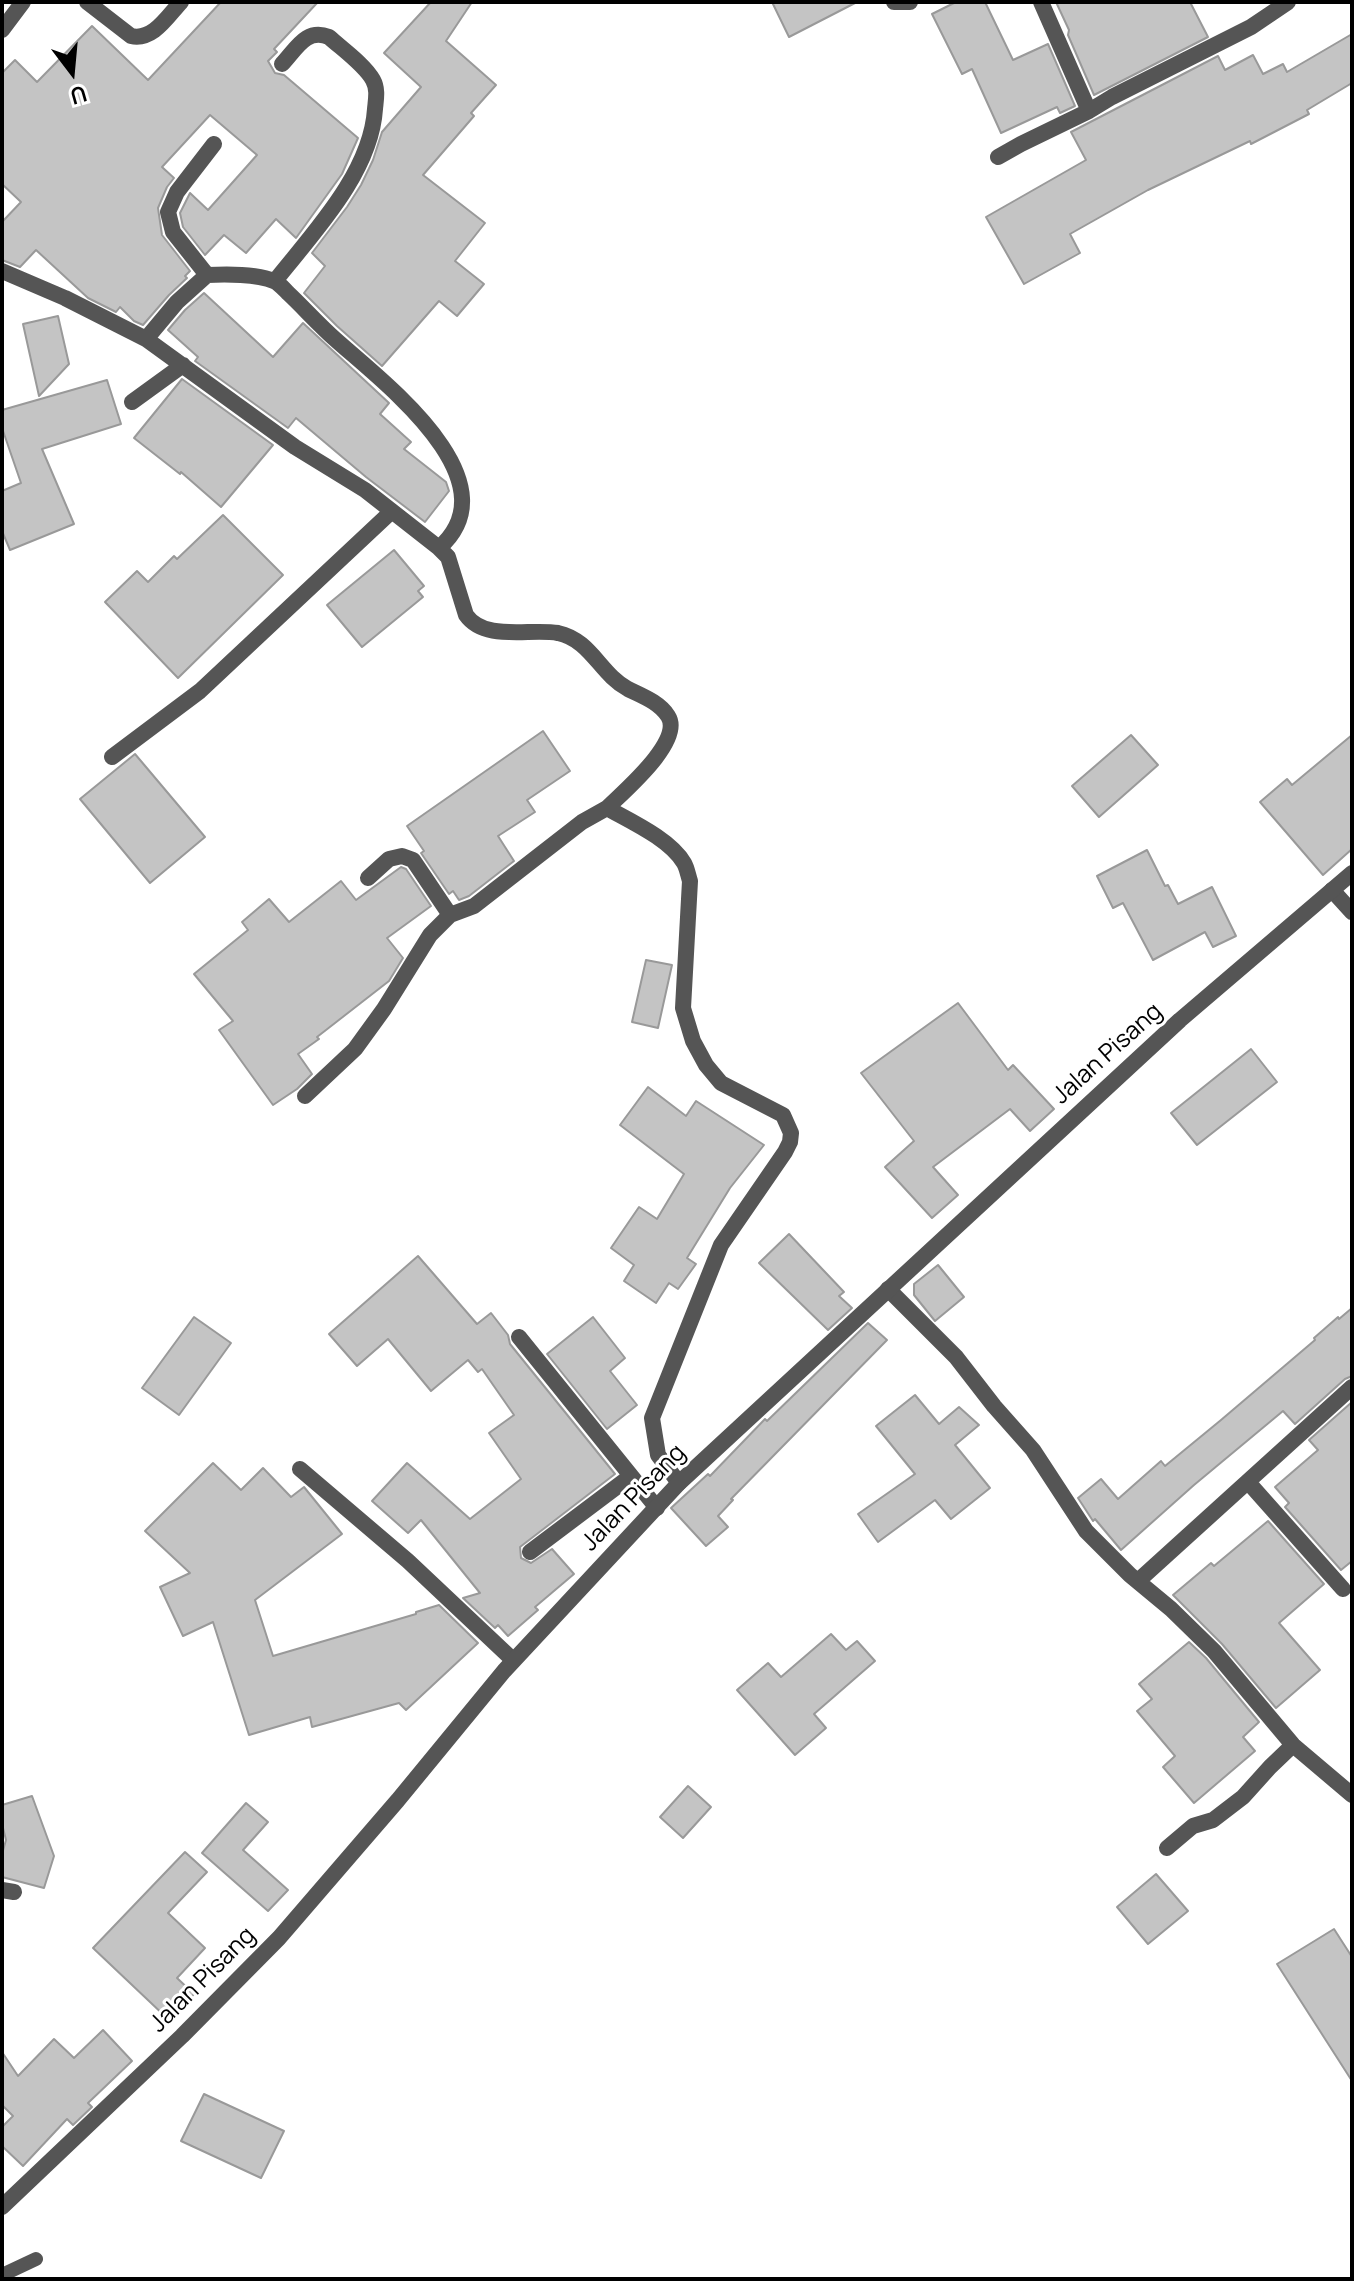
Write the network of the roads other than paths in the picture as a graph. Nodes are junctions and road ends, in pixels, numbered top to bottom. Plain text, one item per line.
1 (23, 2) edge
2 (87, 2) edge
3 (181, 2) edge
4 (894, 2) edge
5 (910, 2) edge
6 (1041, 2) edge
7 (1288, 2) edge
8 (2, 30) edge
9 (282, 64) dead end
10 (1089, 111) junction
11 (214, 144) dead end
12 (998, 157) dead end
13 (2, 271) edge
14 (207, 275) junction
15 (275, 281) junction
16 (146, 339) junction
17 (183, 365) junction
18 (132, 402) dead end
19 (391, 512) junction
20 (439, 548) junction
21 (112, 757) dead end
22 (607, 808) junction
23 (1352, 873) edge
24 (368, 878) dead end
25 (1332, 890) junction
26 (1352, 912) edge
27 (450, 915) junction
28 (305, 1096) dead end
29 (888, 1289) junction
30 (519, 1337) dead end
31 (1352, 1387) edge
32 (300, 1469) dead end
33 (631, 1476) junction
34 (1248, 1482) junction
35 (679, 1483) junction
36 (657, 1508) junction
37 (530, 1552) dead end
38 (1138, 1581) junction
39 (1343, 1589) dead end
40 (513, 1660) junction
41 (1293, 1745) junction
42 (1352, 1795) edge
43 (1167, 1848) dead end
44 (2, 2207) edge
45 (36, 2259) dead end
46 (2, 2275) edge

1 - 8 street
2 - 3 street
4 - 5 street
6 - 10 street
7 - 10 street
9 - 15 street
10 - 12 street
11 - 14 street
13 - 16 street
14 - 15 street
14 - 16 street
15 - 20 street
16 - 17 street
17 - 18 street
17 - 19 street
19 - 20 street
19 - 21 street
20 - 22 street
22 - 27 street
22 - 35 street
23 - 25 street, Jalan Pisang
24 - 27 street
25 - 26 street
25 - 29 street, Jalan Pisang
27 - 28 street
29 - 35 street, Jalan Pisang
29 - 38 street
30 - 33 street
31 - 34 street
32 - 40 street
33 - 36 street
33 - 37 street
34 - 38 street
34 - 39 street
35 - 36 street, Jalan Pisang
36 - 40 street, Jalan Pisang
38 - 41 street
40 - 44 street, Jalan Pisang
41 - 42 street
41 - 43 street
45 - 46 lane

